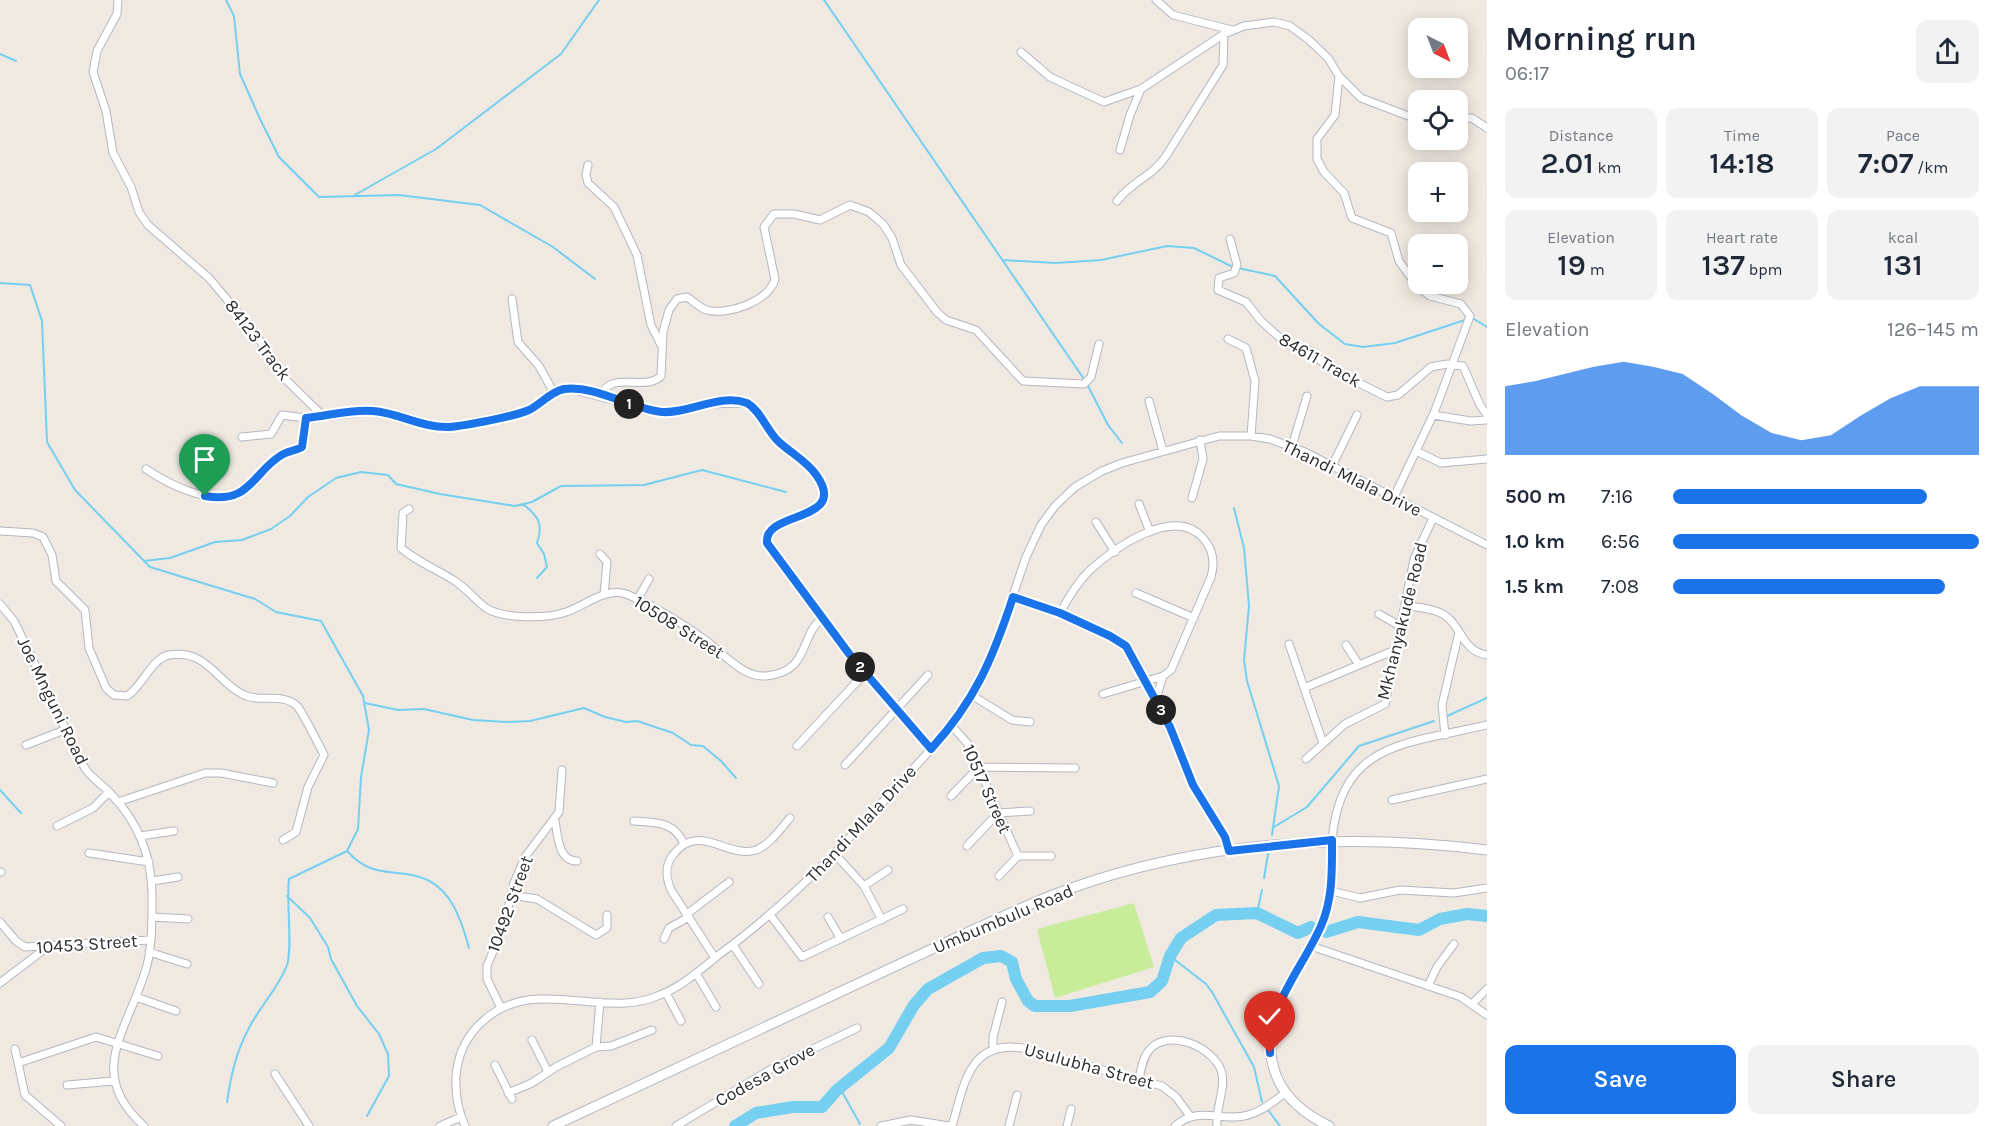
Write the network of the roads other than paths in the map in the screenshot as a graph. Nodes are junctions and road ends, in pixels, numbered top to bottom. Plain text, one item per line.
1 (118, 0) edge
2 (1156, 0) edge
3 (1228, 32) junction
4 (1021, 52) dead end
5 (1339, 76) junction
6 (1142, 88) junction
7 (1408, 116) edge
8 (1468, 118) edge
9 (1487, 128) edge
10 (1120, 150) dead end
11 (588, 165) dead end
12 (1117, 201) dead end
13 (1230, 239) dead end
14 (512, 299) dead end
15 (1228, 339) dead end
16 (1099, 344) dead end
17 (661, 345) junction
18 (1454, 365) junction
19 (554, 393) junction
20 (601, 395) junction
21 (1307, 396) dead end
22 (1149, 401) dead end
23 (322, 415) junction
24 (1357, 415) dead end
25 (1432, 415) junction
26 (1487, 415) edge
27 (306, 418) junction
28 (1487, 420) edge
29 (1251, 436) junction
30 (242, 437) dead end
31 (1200, 440) junction
32 (1292, 446) junction
33 (1163, 451) junction
34 (1416, 451) junction
35 (1487, 459) edge
36 (1332, 466) junction
37 (146, 470) dead end
38 (1394, 497) junction
39 (1192, 498) dead end
40 (1139, 504) dead end
41 (409, 509) dead end
42 (1433, 518) junction
43 (1096, 522) dead end
44 (0, 531) edge
45 (1150, 532) junction
46 (1487, 545) edge
47 (1115, 552) junction
48 (600, 554) dead end
49 (649, 579) dead end
50 (1136, 593) dead end
51 (604, 595) junction
52 (1013, 597) junction
53 (637, 600) junction
54 (0, 604) edge
55 (1405, 605) junction
56 (1060, 613) junction
57 (1379, 614) dead end
58 (824, 618) junction
59 (1194, 618) junction
60 (1400, 626) junction
61 (1459, 632) junction
62 (1289, 644) dead end
63 (1346, 645) dead end
64 (1395, 650) junction
65 (1487, 655) edge
66 (1359, 664) junction
67 (865, 673) junction
68 (928, 675) dead end
69 (1163, 676) junction
70 (1144, 680) junction
71 (1304, 688) junction
72 (1103, 694) dead end
73 (973, 696) junction
74 (1156, 699) junction
75 (898, 711) junction
76 (1030, 722) dead end
77 (1487, 725) edge
78 (952, 726) junction
79 (67, 729) junction
80 (1445, 735) junction
81 (1323, 743) junction
82 (26, 745) dead end
83 (797, 746) dead end
84 (931, 749) junction
85 (1306, 759) dead end
86 (845, 765) dead end
87 (979, 767) junction
88 (1075, 768) dead end
89 (562, 770) dead end
90 (1487, 779) edge
91 (273, 783) dead end
92 (109, 792) junction
93 (951, 796) dead end
94 (1392, 800) dead end
95 (118, 802) junction
96 (1030, 811) dead end
97 (998, 813) junction
98 (790, 818) dead end
99 (555, 821) junction
100 (634, 821) dead end
101 (57, 826) dead end
102 (174, 831) dead end
103 (140, 836) junction
104 (283, 840) dead end
105 (1332, 840) junction
106 (684, 844) junction
107 (967, 846) dead end
108 (1487, 850) edge
109 (1229, 851) junction
110 (89, 853) dead end
111 (834, 853) junction
112 (1018, 856) junction
113 (1051, 856) dead end
114 (577, 861) dead end
115 (149, 862) junction
116 (888, 870) dead end
117 (999, 876) dead end
118 (178, 878) dead end
119 (152, 882) junction
120 (729, 882) dead end
121 (864, 886) junction
122 (1487, 888) edge
123 (1331, 891) junction
124 (511, 895) junction
125 (903, 909) dead end
126 (607, 915) dead end
127 (688, 915) junction
128 (771, 916) junction
129 (152, 917) junction
130 (828, 917) dead end
131 (188, 919) dead end
132 (882, 920) junction
133 (1, 925) edge
134 (664, 939) dead end
135 (840, 939) junction
136 (150, 940) junction
137 (1454, 944) dead end
138 (733, 945) junction
139 (1311, 946) junction
140 (46, 948) junction
141 (149, 952) junction
142 (715, 958) junction
143 (188, 964) dead end
144 (696, 973) junction
145 (0, 983) edge
146 (759, 984) dead end
147 (1428, 986) junction
148 (1487, 989) edge
149 (666, 993) junction
150 (136, 998) junction
151 (600, 1002) junction
152 (1002, 1002) dead end
153 (1473, 1003) junction
154 (716, 1007) dead end
155 (501, 1008) junction
156 (176, 1011) dead end
157 (1487, 1015) edge
158 (681, 1021) dead end
159 (857, 1028) dead end
160 (652, 1030) dead end
161 (532, 1040) dead end
162 (119, 1043) junction
163 (596, 1047) junction
164 (993, 1048) junction
165 (15, 1049) dead end
166 (158, 1056) dead end
167 (18, 1063) junction
168 (495, 1065) dead end
169 (548, 1072) junction
170 (275, 1074) dead end
171 (1139, 1079) junction
172 (113, 1081) junction
173 (68, 1085) dead end
174 (1286, 1093) junction
175 (1017, 1095) dead end
176 (1071, 1109) dead end
177 (1218, 1115) junction
178 (1190, 1116) junction
179 (461, 1117) junction
180 (61, 1126) edge
181 (144, 1126) edge
182 (309, 1126) edge
183 (440, 1126) edge
184 (465, 1126) edge
185 (553, 1126) edge
186 (676, 1126) edge
187 (881, 1126) edge
188 (951, 1126) edge
189 (1009, 1126) edge
190 (1066, 1126) edge
191 (1175, 1126) edge
192 (1217, 1126) edge
193 (1329, 1126) edge

1 - 23 street, 84123 Track
2 - 3 street
3 - 5 street
3 - 6 street
3 - 12 street
4 - 6 street
5 - 7 street
5 - 18 street
6 - 10 street
8 - 9 street
11 - 17 street
13 - 18 street, 84611 Track
14 - 19 street
15 - 29 street
16 - 17 street
17 - 20 street
18 - 25 street
18 - 26 street
19 - 20 street
19 - 23 street
20 - 58 street
21 - 32 street
22 - 33 street
23 - 27 street
24 - 36 street
25 - 28 street
25 - 34 street
27 - 30 street
27 - 37 street
29 - 31 street, Thandi Mlala Drive
29 - 32 street, Thandi Mlala Drive
31 - 33 street, Thandi Mlala Drive
31 - 39 street
32 - 36 street, Thandi Mlala Drive
33 - 52 street, Thandi Mlala Drive
34 - 35 street
34 - 38 street
36 - 38 street, Thandi Mlala Drive
38 - 42 street, Thandi Mlala Drive
40 - 45 street
41 - 51 street, 10508 Street
42 - 46 street, Thandi Mlala Drive
42 - 55 street, Mkhanyakude Road
43 - 47 street
44 - 104 street
45 - 47 street
45 - 59 street
47 - 56 street
48 - 51 street
49 - 53 street
50 - 59 street
51 - 53 street, 10508 Street
52 - 56 street
52 - 73 street, Thandi Mlala Drive
53 - 58 street, 10508 Street
54 - 79 street, Joe Mnguni Road
55 - 60 street, Mkhanyakude Road
55 - 61 street
56 - 70 street
57 - 60 street
58 - 67 street
59 - 69 street
60 - 64 street, Mkhanyakude Road
61 - 65 street
61 - 80 street
62 - 71 street
63 - 66 street
64 - 66 street
64 - 81 street, Mkhanyakude Road
66 - 71 street
67 - 75 street
67 - 83 street
68 - 75 street
69 - 70 street
69 - 74 street
70 - 72 street
70 - 74 street
71 - 81 street
73 - 76 street
73 - 78 street, Thandi Mlala Drive
74 - 109 street
75 - 84 street
75 - 86 street
77 - 80 street
78 - 84 street, Thandi Mlala Drive
78 - 87 street, 10517 Street
79 - 82 street
79 - 92 street, Joe Mnguni Road
80 - 105 street
81 - 85 street, Mkhanyakude Road
84 - 111 street, Thandi Mlala Drive
87 - 88 street
87 - 93 street
87 - 97 street, 10517 Street
89 - 99 street
90 - 94 street
91 - 95 street
92 - 95 street, Joe Mnguni Road
92 - 101 street
95 - 103 street, Joe Mnguni Road
96 - 97 street
97 - 107 street
97 - 112 street, 10517 Street
98 - 106 street
99 - 114 street
99 - 124 street, 10492 Street
100 - 106 street
102 - 103 street
103 - 115 street, Joe Mnguni Road
105 - 108 main road, Umbumbulu Road
105 - 109 main road, Umbumbulu Road
105 - 123 main road
106 - 127 street
109 - 185 main road, Umbumbulu Road
110 - 115 street
111 - 121 street
111 - 128 street, Thandi Mlala Drive
112 - 113 street
112 - 117 street
115 - 119 street, Joe Mnguni Road
116 - 121 street
118 - 119 street
119 - 129 street, Joe Mnguni Road
120 - 127 street
121 - 132 street
122 - 123 street
123 - 139 main road
124 - 126 street
124 - 155 street, 10492 Street
125 - 132 street
127 - 134 street
127 - 142 street
128 - 135 street
128 - 138 street, Thandi Mlala Drive
129 - 131 street
129 - 136 street, Joe Mnguni Road
130 - 135 street
132 - 135 street
133 - 140 street, 10453 Street
136 - 140 street, 10453 Street
136 - 141 street, Joe Mnguni Road
137 - 147 street
138 - 142 street, Thandi Mlala Drive
138 - 146 street
139 - 147 street
139 - 174 main road
140 - 145 street
141 - 143 street
141 - 150 street, Joe Mnguni Road
142 - 144 street, Thandi Mlala Drive
144 - 149 street, Thandi Mlala Drive
144 - 154 street
147 - 153 street
148 - 153 street
149 - 151 street, Thandi Mlala Drive
149 - 158 street
150 - 156 street
150 - 162 street, Joe Mnguni Road
151 - 155 street, Thandi Mlala Drive
151 - 163 street
152 - 164 street
153 - 157 street
155 - 179 street, Thandi Mlala Drive
159 - 186 street, Codesa Grove
160 - 163 street
161 - 169 street
162 - 166 street
162 - 167 street
162 - 172 street, Joe Mnguni Road
163 - 169 street
164 - 171 street, Usulubha Street
164 - 188 street
165 - 167 street
167 - 180 street
168 - 169 street
170 - 182 street
171 - 177 street
171 - 178 street, Usulubha Street
172 - 173 street
172 - 181 street
174 - 177 street
174 - 193 main road
175 - 189 street
176 - 190 street
177 - 178 street
177 - 192 street
178 - 191 street
179 - 183 street
179 - 184 street, Thandi Mlala Drive
187 - 188 street

